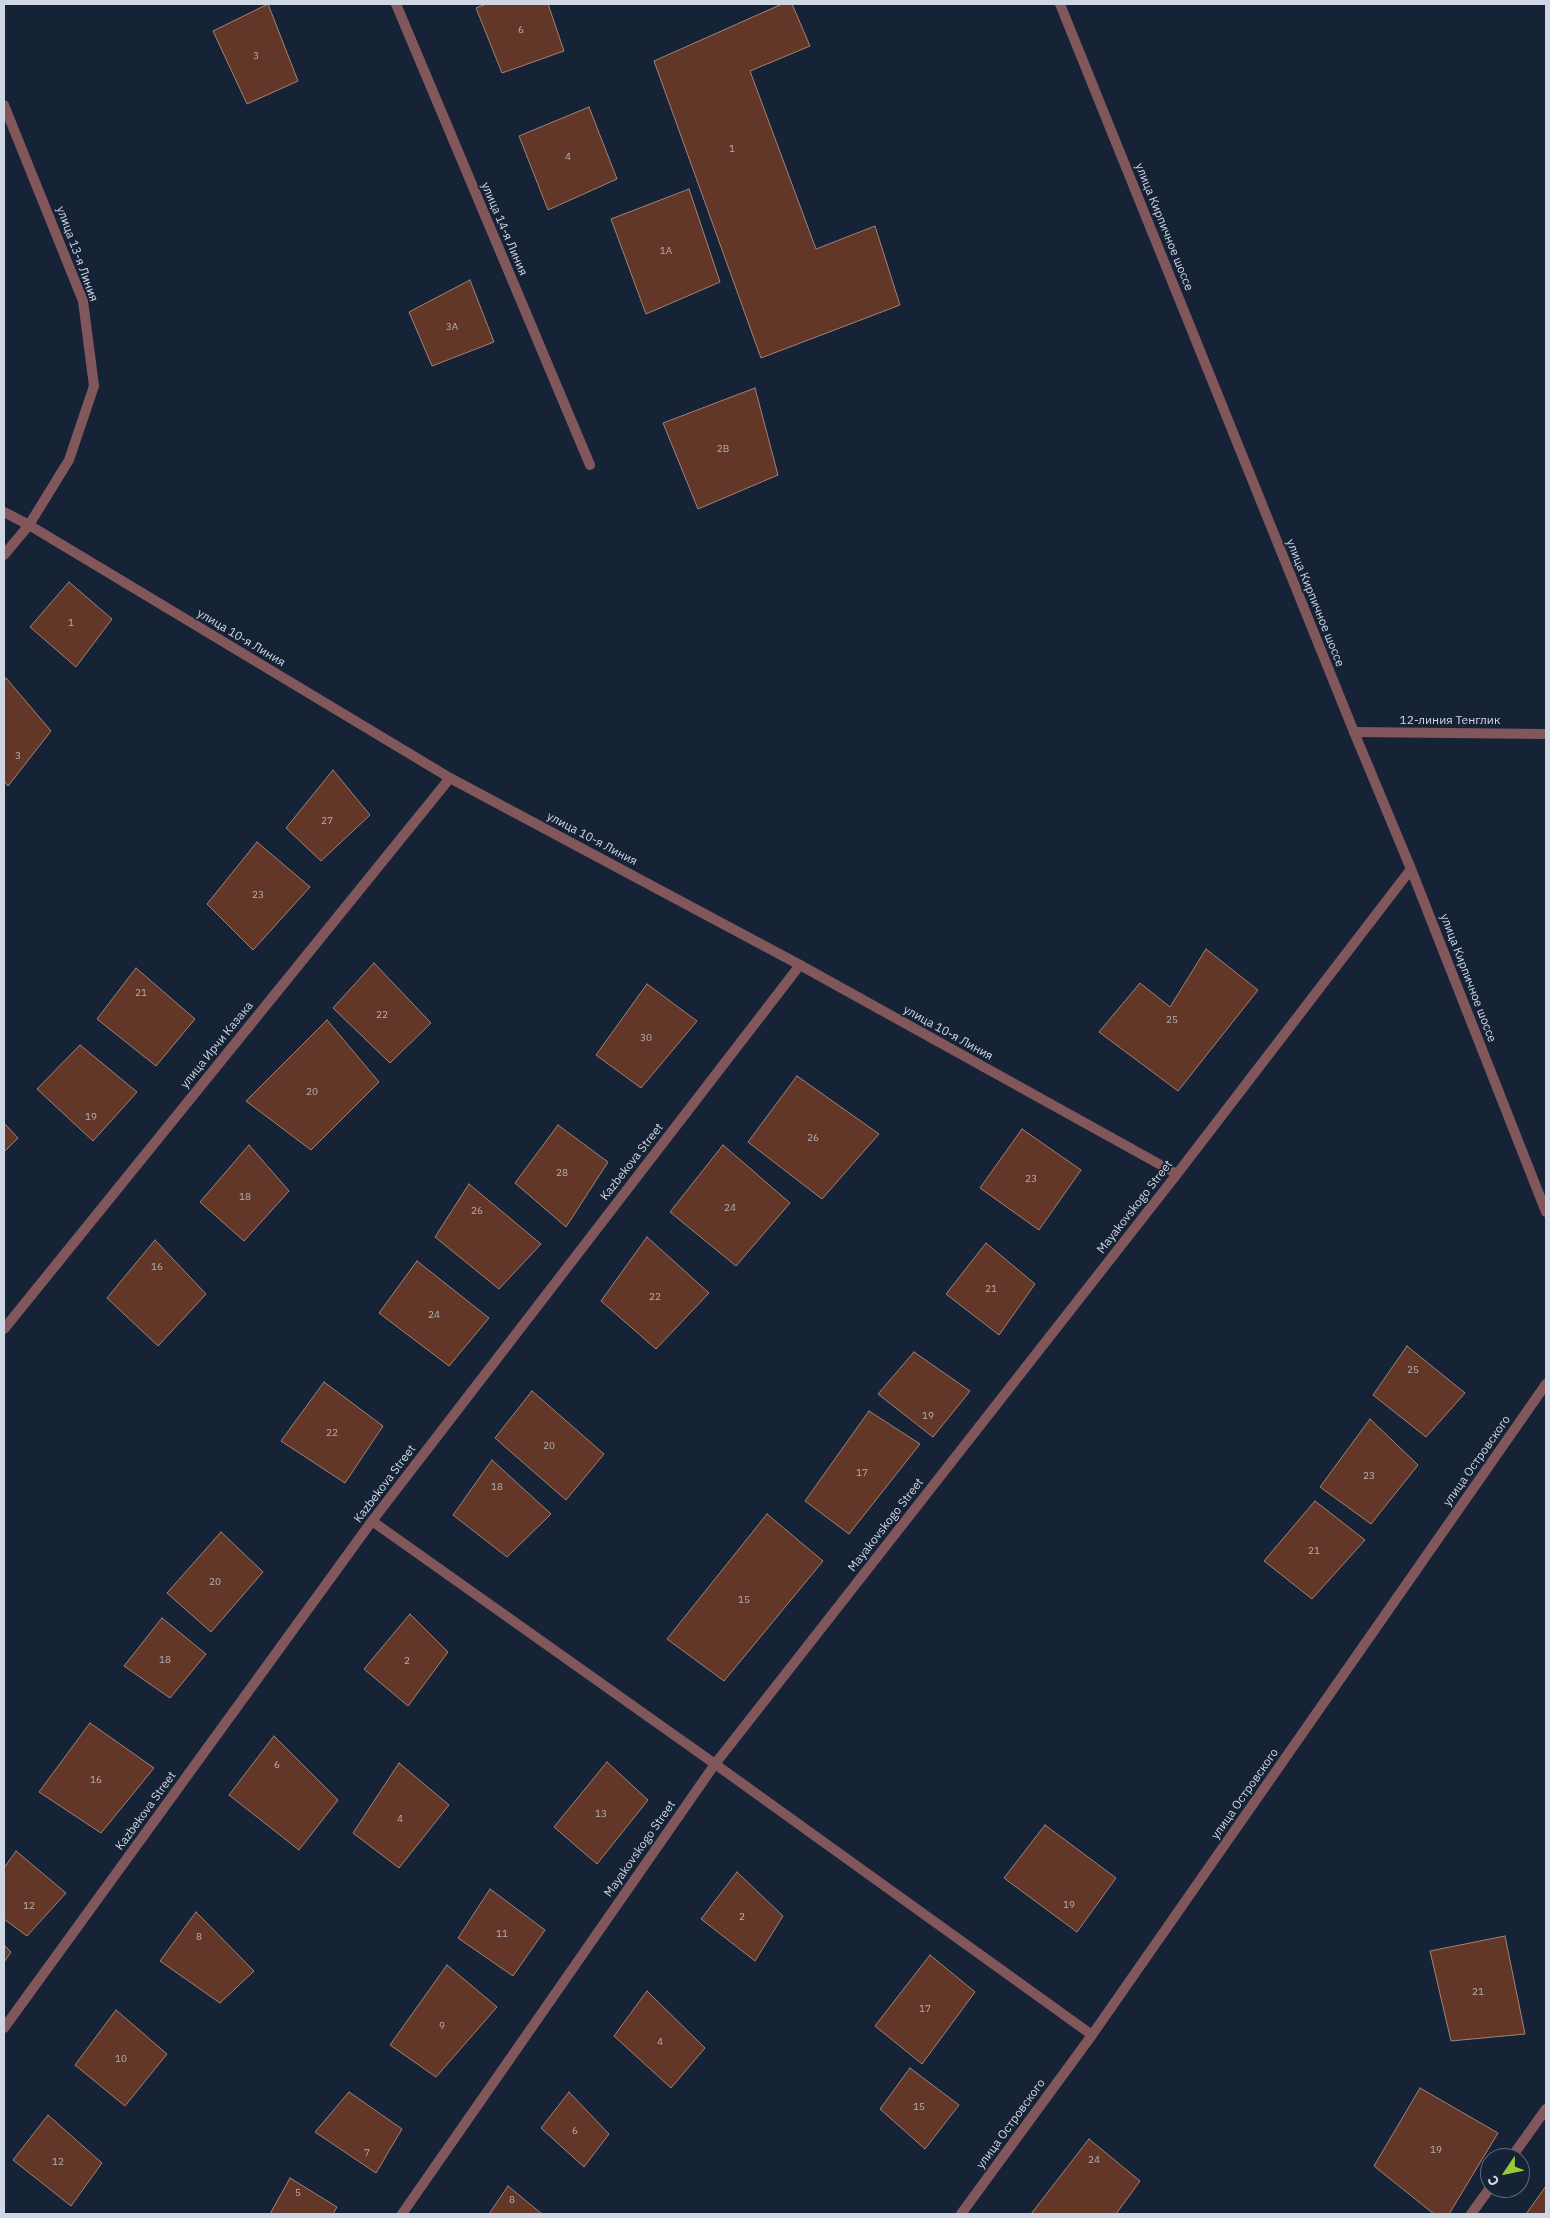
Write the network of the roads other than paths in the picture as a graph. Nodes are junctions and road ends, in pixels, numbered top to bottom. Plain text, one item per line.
1 (396, 4) edge
2 (1060, 4) edge
3 (4, 105) edge
4 (590, 465) dead end
5 (4, 512) edge
6 (29, 525) junction
7 (4, 555) edge
8 (1354, 732) junction
9 (1546, 734) edge
10 (450, 778) junction
11 (1411, 868) junction
12 (800, 965) junction
13 (1177, 1174) junction
14 (1546, 1212) edge
15 (4, 1329) edge
16 (1546, 1384) edge
17 (372, 1521) junction
18 (715, 1764) junction
19 (4, 2028) edge
20 (1092, 2036) junction
21 (1546, 2109) edge
22 (1519, 2148) edge
23 (1483, 2198) edge
24 (402, 2214) edge
25 (960, 2214) edge
26 (1471, 2214) edge

1 - 4 street, улица 14-я Линия
2 - 8 street, улица Кирпичное шоссе
3 - 6 street, улица 13-я Линия
5 - 6 street, улица 10-я Линия
6 - 7 street, улица 13-я Линия
6 - 10 street, улица 10-я Линия
8 - 9 street, 12-линия Тенглик
8 - 11 street, улица Кирпичное шоссе
10 - 12 street, улица 10-я Линия
10 - 15 street, улица Ирчи Казака
11 - 13 street, Mayakovskogo Street
11 - 14 street, улица Кирпичное шоссе
12 - 13 street, улица 10-я Линия
12 - 17 street, Kazbekova Street
13 - 18 street, Mayakovskogo Street
16 - 20 street, улица Островского
17 - 18 street
17 - 19 street, Kazbekova Street
18 - 20 street
18 - 24 street, Mayakovskogo Street
20 - 25 street, улица Островского
21 - 22 street
23 - 26 street

